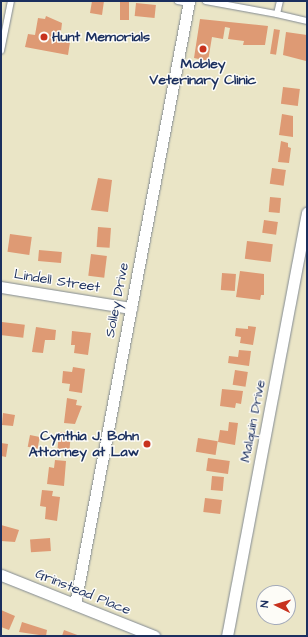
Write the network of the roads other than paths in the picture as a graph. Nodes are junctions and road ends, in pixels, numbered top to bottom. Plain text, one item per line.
1 (11, 1) edge
2 (178, 1) edge
3 (206, 1) edge
4 (280, 1) edge
5 (189, 2) edge
6 (277, 14) junction
7 (307, 21) edge
8 (1, 51) edge
9 (307, 212) edge
10 (1, 287) edge
11 (131, 308) junction
12 (1, 575) edge
13 (75, 604) junction
14 (154, 636) edge
15 (227, 636) edge

1 - 8 lane
2 - 5 lane
3 - 6 lane
4 - 6 lane
5 - 11 street, Solley Drive
6 - 7 lane
9 - 15 street, Malquin Drive
10 - 11 street, Lindell Street
11 - 13 street, Solley Drive
12 - 13 street, Grinstead Place
13 - 14 street, Grinstead Place

